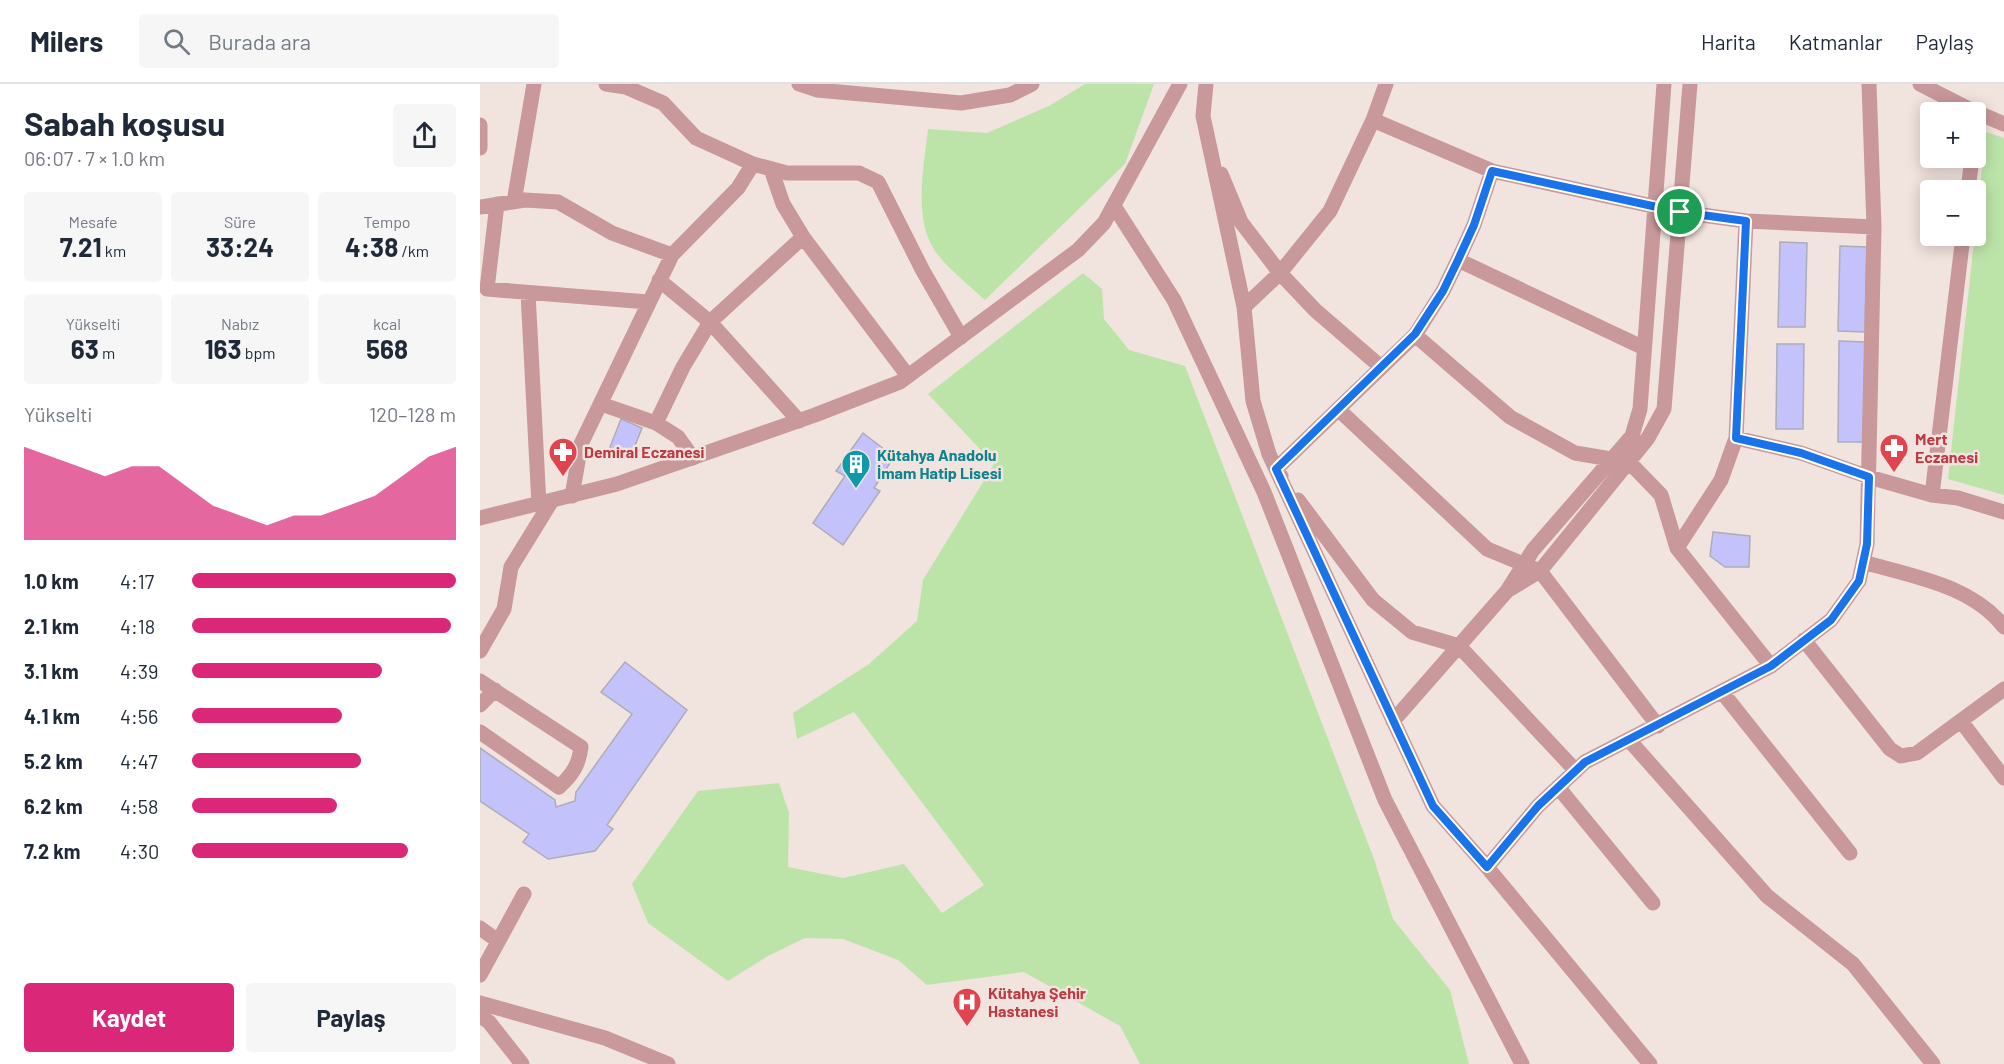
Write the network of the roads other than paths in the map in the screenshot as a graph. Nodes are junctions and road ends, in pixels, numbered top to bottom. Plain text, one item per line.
1 (534, 84) edge
2 (606, 84) edge
3 (799, 84) edge
4 (1032, 84) edge
5 (1180, 84) edge
6 (1206, 84) edge
7 (1386, 84) edge
8 (1664, 84) edge
9 (1690, 84) edge
10 (1869, 84) edge
11 (1920, 84) edge
12 (641, 89) edge
13 (1949, 102) edge
14 (1373, 120) junction
15 (1986, 121) edge
16 (2004, 124) edge
17 (480, 125) edge
18 (480, 148) edge
19 (1211, 154) junction
20 (753, 164) junction
21 (771, 169) junction
22 (1492, 171) junction
23 (514, 202) junction
24 (497, 204) junction
25 (1114, 206) junction
26 (480, 207) edge
27 (1654, 207) junction
28 (1680, 212) junction
29 (1746, 221) junction
30 (1874, 228) junction
31 (804, 237) junction
32 (1961, 246) edge
33 (672, 255) junction
34 (1458, 260) junction
35 (1280, 273) junction
36 (659, 280) junction
37 (528, 293) junction
38 (648, 302) junction
39 (1244, 307) junction
40 (710, 322) junction
41 (1415, 334) junction
42 (961, 337) junction
43 (1644, 348) junction
44 (1381, 367) junction
45 (908, 376) junction
46 (601, 404) junction
47 (1338, 409) junction
48 (799, 421) junction
49 (656, 423) junction
50 (1736, 438) junction
51 (693, 458) junction
52 (1612, 458) junction
53 (1629, 462) junction
54 (1276, 469) junction
55 (1869, 477) junction
56 (1932, 495) junction
57 (572, 496) junction
58 (545, 503) junction
59 (2004, 512) edge
60 (480, 518) edge
61 (1677, 548) junction
62 (1863, 562) junction
63 (1524, 564) junction
64 (1540, 571) junction
65 (1507, 591) junction
66 (2004, 627) edge
67 (1804, 640) junction
68 (1459, 646) junction
69 (480, 651) edge
70 (1771, 666) junction
71 (480, 681) edge
72 (2004, 689) edge
73 (495, 690) junction
74 (1722, 692) junction
75 (480, 705) edge
76 (1393, 721) junction
77 (1961, 721) junction
78 (1658, 726) junction
79 (480, 732) edge
80 (1629, 740) junction
81 (1576, 771) junction
82 (2004, 778) edge
83 (1558, 787) junction
84 (1850, 854) dead end
85 (1487, 867) junction
86 (524, 894) dead end
87 (1653, 903) dead end
88 (480, 928) edge
89 (498, 941) junction
90 (480, 975) edge
91 (480, 1003) edge
92 (480, 1016) edge
93 (522, 1064) edge
94 (668, 1064) edge
95 (1522, 1064) edge
96 (1650, 1064) edge
97 (1933, 1064) edge

1 - 23 street
2 - 12 street
3 - 4 street
5 - 25 street
6 - 19 street
7 - 14 street
8 - 27 street
9 - 28 street
10 - 30 street
11 - 13 street
12 - 20 street
14 - 22 street
14 - 35 street
15 - 16 street
17 - 18 street
19 - 35 street
19 - 39 street
20 - 21 street
20 - 33 street
21 - 31 street
21 - 42 street
22 - 27 street
22 - 34 street
23 - 24 street
23 - 33 street
24 - 26 street
24 - 37 street
25 - 42 street
25 - 95 street
27 - 28 street
27 - 43 street
28 - 29 street
28 - 53 street
29 - 30 street
29 - 50 street
30 - 55 street
31 - 40 street
31 - 45 street
32 - 56 street
33 - 36 street
34 - 41 street
34 - 43 street
35 - 39 street
35 - 44 street
36 - 38 street
36 - 40 street
37 - 38 street
37 - 58 street
38 - 46 street
39 - 54 street
40 - 48 street
40 - 49 street
41 - 44 street
41 - 52 street
42 - 45 street
43 - 52 street
44 - 47 street
45 - 48 street
46 - 49 street
46 - 57 street
47 - 54 street
47 - 63 street
48 - 51 street
49 - 51 street
50 - 55 street
50 - 61 street
51 - 57 street
52 - 53 street
52 - 63 street
53 - 61 street
53 - 64 street
54 - 68 street
54 - 76 street
55 - 56 street
55 - 62 street
56 - 59 street
57 - 58 street
58 - 60 street
58 - 69 street
61 - 70 street
62 - 66 street
62 - 67 street
63 - 64 street
63 - 65 street
64 - 65 street
64 - 78 street
65 - 68 street
67 - 70 street
67 - 77 street
68 - 76 street
68 - 81 street
70 - 74 street
71 - 73 street
72 - 77 street
73 - 75 street
73 - 79 street
74 - 78 street
74 - 84 street
76 - 85 street
77 - 82 street
78 - 80 street
80 - 81 street
80 - 97 street
81 - 83 street
83 - 85 street
83 - 87 street
85 - 96 street
86 - 89 street
88 - 89 street
89 - 90 street
91 - 94 street
92 - 93 street

